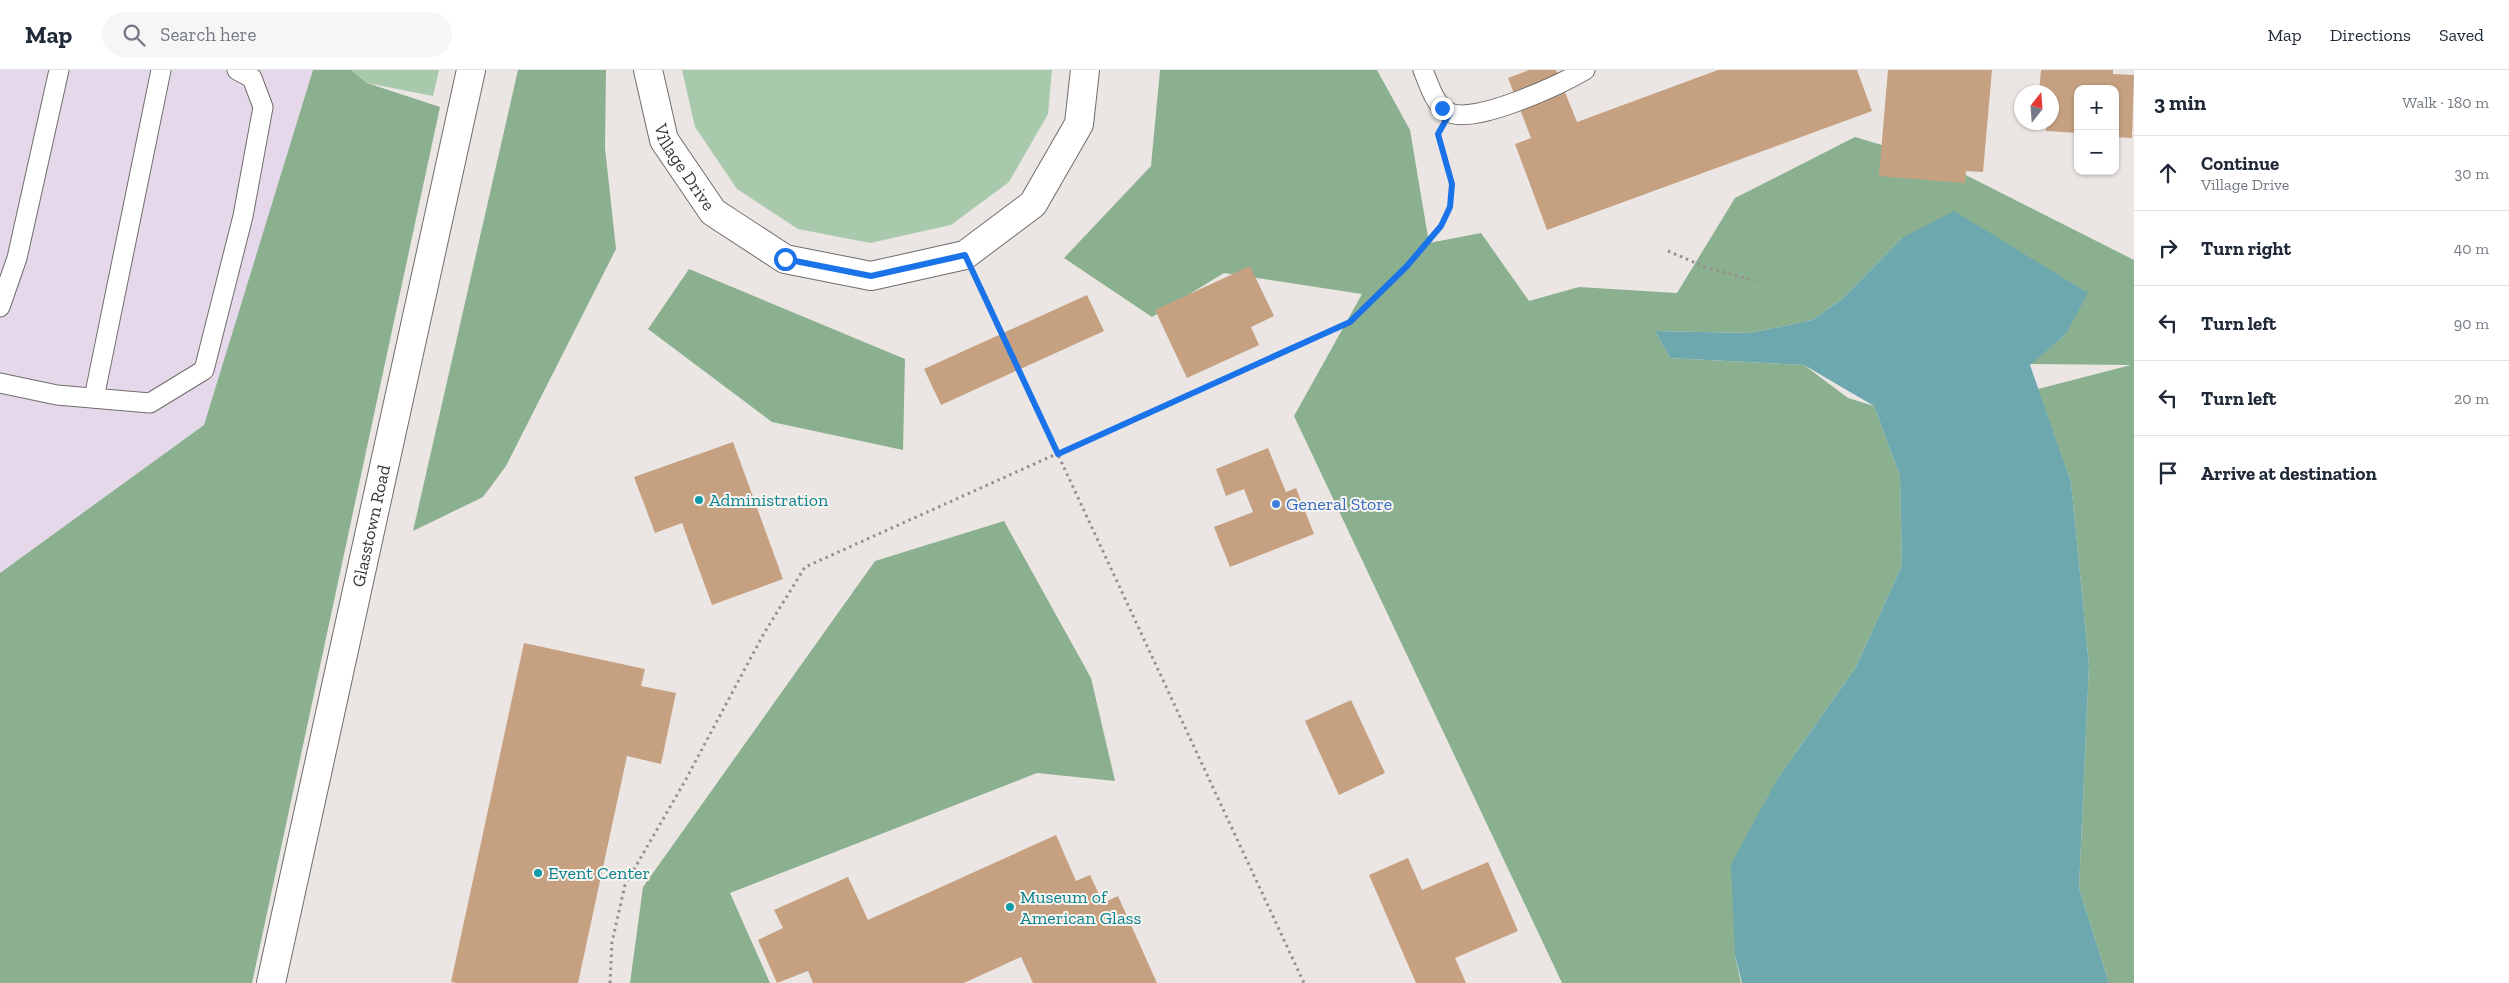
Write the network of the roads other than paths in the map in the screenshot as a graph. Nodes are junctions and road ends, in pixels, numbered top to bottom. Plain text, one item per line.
1 (59, 70) edge
2 (161, 70) edge
3 (237, 70) edge
4 (471, 70) edge
5 (648, 70) edge
6 (1085, 70) edge
7 (1423, 70) edge
8 (1585, 70) edge
9 (0, 307) edge
10 (0, 383) edge
11 (94, 398) junction
12 (271, 983) edge

1 - 9 lane
2 - 11 lane
3 - 11 lane
4 - 12 street, Glasstown Road
5 - 6 street, Village Drive
7 - 8 lane
10 - 11 lane

